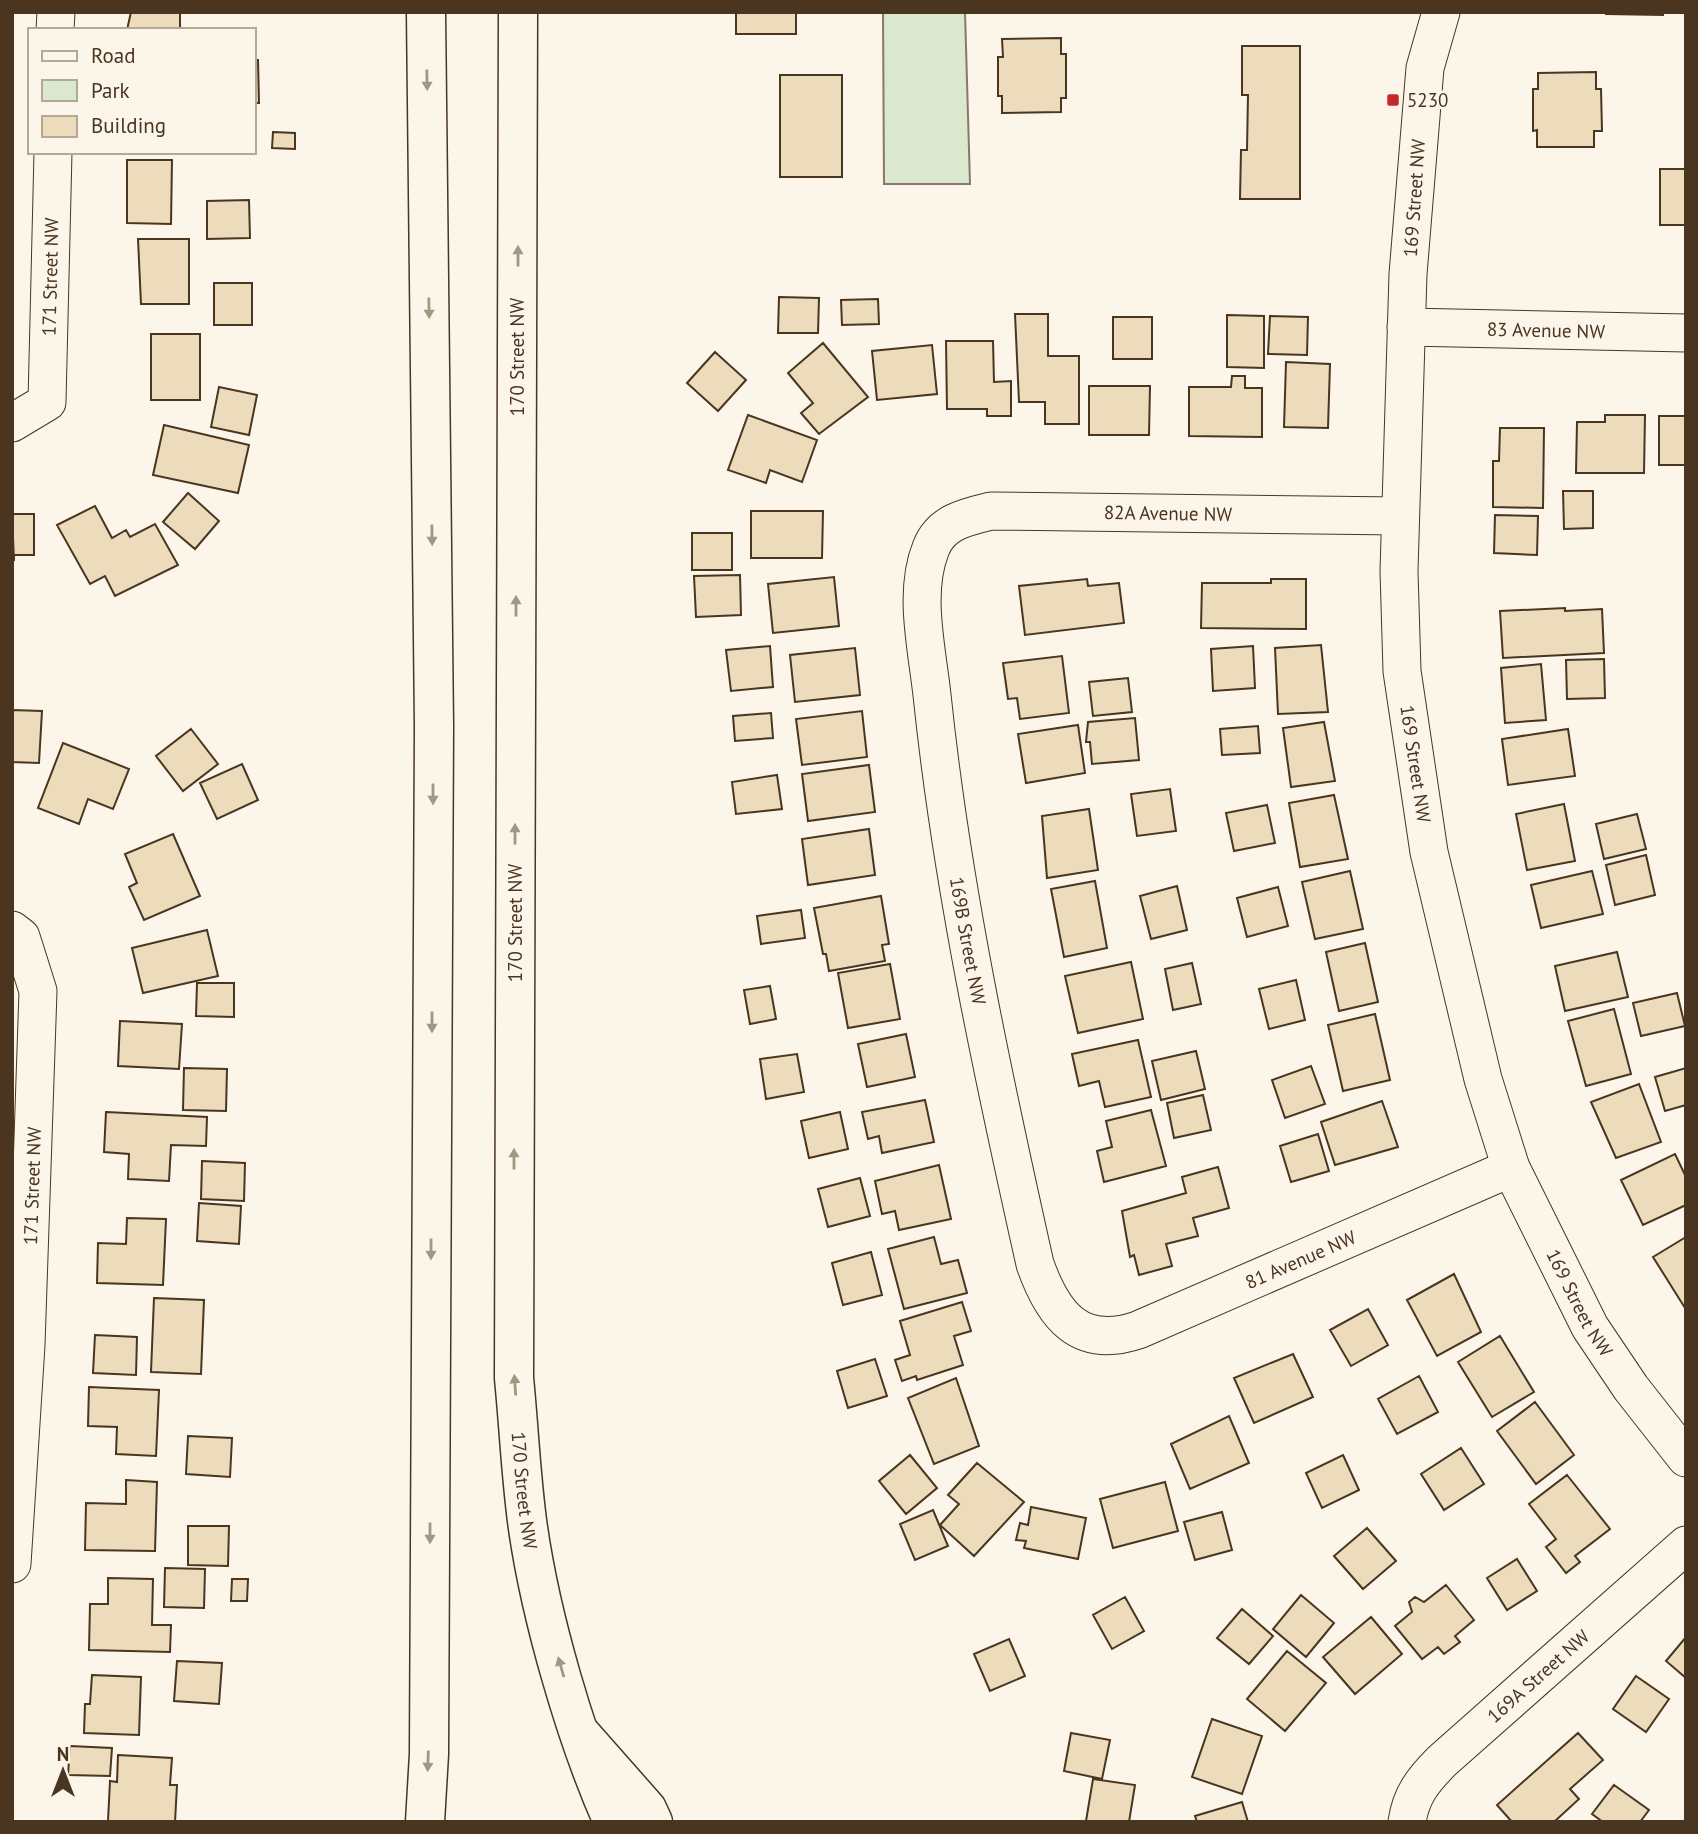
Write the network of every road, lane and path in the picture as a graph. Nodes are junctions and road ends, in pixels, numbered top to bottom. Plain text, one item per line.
1 (426, 12) edge
2 (518, 12) edge
3 (1441, 12) edge
4 (52, 154) edge
5 (1406, 327) junction
6 (1686, 332) edge
7 (12, 423) edge
8 (1400, 516) junction
9 (940, 530) joint
10 (17, 933) edge
11 (1511, 1168) junction
12 (1086, 1331) joint
13 (19, 1345) edge
14 (1686, 1458) edge
15 (1686, 1545) edge
16 (12, 1564) edge
17 (580, 1733) junction
18 (1407, 1821) edge
19 (425, 1822) edge
20 (612, 1822) edge
21 (653, 1822) edge

1 -> 19 main road
17 -> 2 main road, 170 Street NW
3 - 5 street, 169 Street NW
4 - 7 street, 171 Street NW
5 - 6 street, 83 Avenue NW
5 - 8 street, 169 Street NW
8 - 9 street, 82A Avenue NW
8 - 11 street, 169 Street NW
9 - 12 street, 169B Street NW
10 - 13 street, 171 Street NW
11 - 12 street, 81 Avenue NW
11 - 14 street, 169 Street NW
13 - 16 street, 171 Street NW
15 - 18 street, 169A Street NW
17 - 20 main road, 170 Street NW
17 - 21 main road

